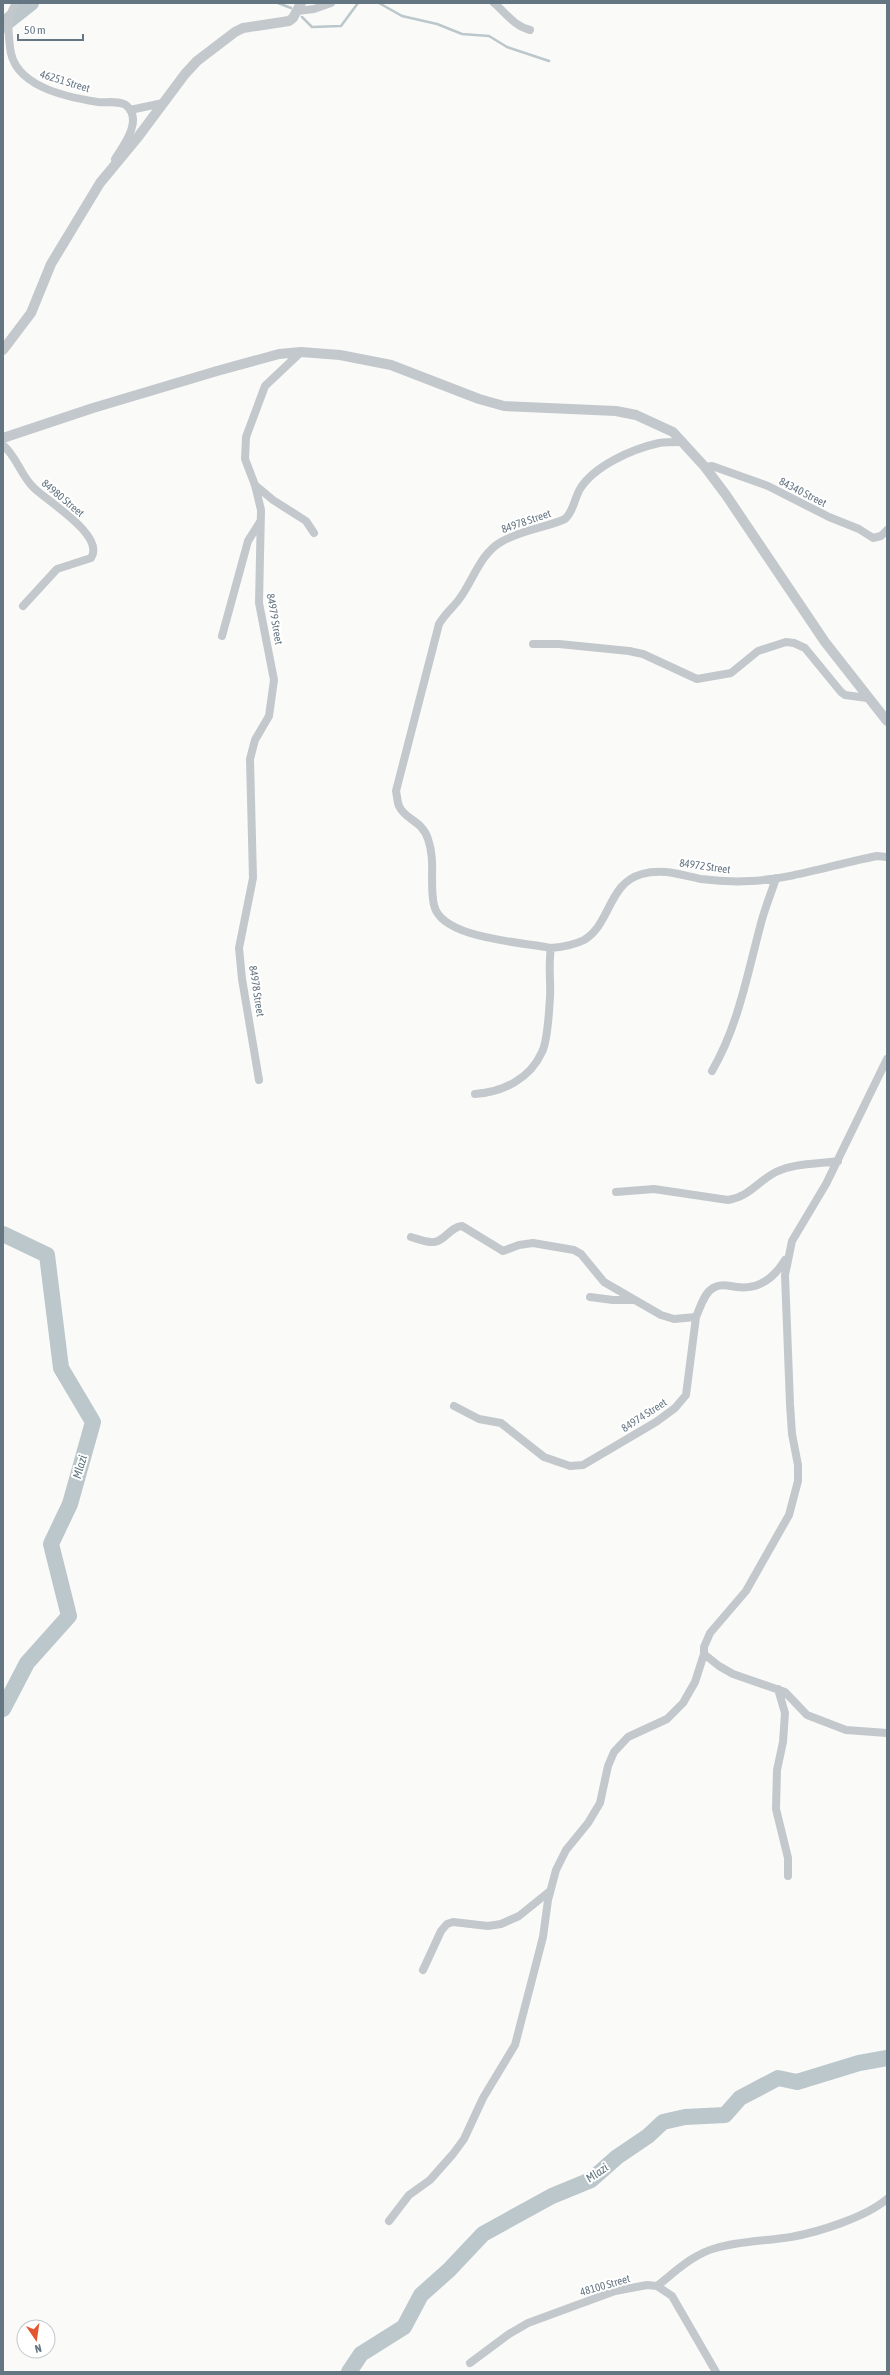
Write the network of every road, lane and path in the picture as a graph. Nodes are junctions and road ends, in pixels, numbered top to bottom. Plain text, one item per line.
1 (16, 3) edge
2 (331, 3) edge
3 (494, 3) edge
4 (299, 7) edge
5 (530, 30) dead end
6 (163, 103) junction
7 (130, 110) junction
8 (100, 183) junction
9 (3, 350) edge
10 (301, 352) junction
11 (3, 438) edge
12 (683, 442) junction
13 (3, 445) edge
14 (705, 467) junction
15 (255, 485) junction
16 (260, 522) junction
17 (887, 530) edge
18 (314, 533) dead end
19 (23, 606) dead end
20 (222, 636) dead end
21 (533, 644) dead end
22 (867, 698) junction
23 (887, 721) edge
24 (887, 857) edge
25 (776, 878) junction
26 (247, 906) joint
27 (552, 948) junction
28 (887, 1059) edge
29 (712, 1071) dead end
30 (260, 1080) dead end
31 (475, 1094) dead end
32 (838, 1161) junction
33 (616, 1192) dead end
34 (411, 1237) dead end
35 (787, 1256) junction
36 (590, 1297) dead end
37 (635, 1300) junction
38 (696, 1317) junction
39 (454, 1406) dead end
40 (704, 1654) junction
41 (778, 1689) junction
42 (887, 1733) edge
43 (788, 1876) dead end
44 (550, 1891) junction
45 (423, 1970) dead end
46 (887, 2199) edge
47 (389, 2221) dead end
48 (658, 2286) junction
49 (470, 2364) dead end
50 (716, 2372) edge

1 - 7 street, 46251 Street
2 - 4 street
3 - 5 street
4 - 6 street
6 - 7 street
6 - 8 street
7 - 8 street
8 - 9 street
10 - 11 street
10 - 12 street
10 - 15 street, 84979 Street
12 - 14 street
12 - 27 street, 84978 Street
13 - 19 street, 84980 Street
14 - 17 street, 84340 Street
14 - 22 street
15 - 16 street, 84979 Street
15 - 18 street
16 - 20 street
16 - 26 street, 84979 Street
21 - 22 street
22 - 23 street
24 - 25 street, 84972 Street
25 - 27 street, 84972 Street
25 - 29 street
26 - 30 street, 84978 Street
27 - 31 street
28 - 32 street
32 - 33 street
32 - 35 street
34 - 37 street
35 - 38 street, 84974 Street
35 - 40 street
36 - 37 street
37 - 38 street
38 - 39 street, 84974 Street
40 - 41 street
40 - 44 street
41 - 42 street
41 - 43 street
44 - 45 street
44 - 47 street
46 - 48 street
48 - 49 street, 48100 Street
48 - 50 street

